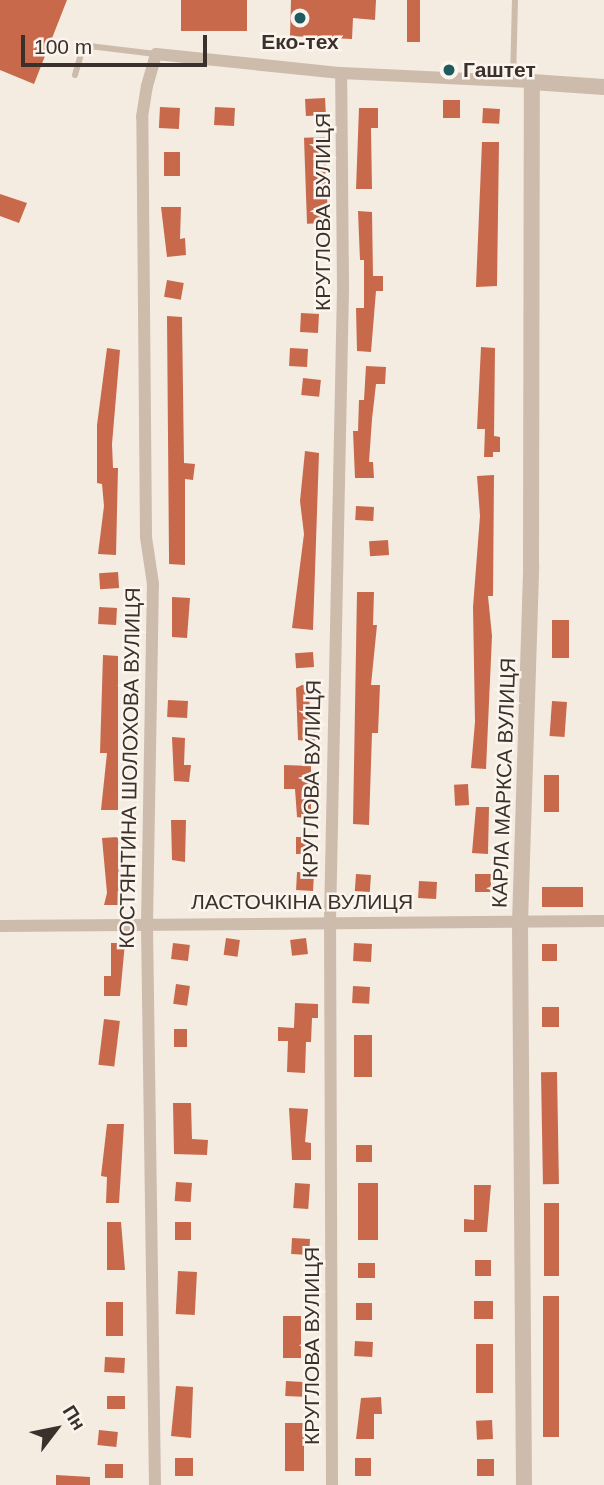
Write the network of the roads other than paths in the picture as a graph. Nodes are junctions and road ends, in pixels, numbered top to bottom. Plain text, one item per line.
1 (515, 0) edge
2 (156, 54) junction
3 (341, 73) junction
4 (75, 75) dead end
5 (531, 82) junction
6 (513, 83) junction
7 (604, 87) edge
8 (330, 920) junction
9 (604, 921) edge
10 (147, 923) junction
11 (520, 923) junction
12 (0, 926) edge
13 (155, 1485) edge
14 (332, 1485) edge
15 (524, 1485) edge

1 - 6 lane
2 - 3 street
2 - 4 lane
2 - 10 street, КОСТЯНТИНА ШОЛОХОВА ВУЛИЦЯ
3 - 6 street
3 - 8 street, КРУГЛОВА ВУЛИЦЯ
5 - 6 street
5 - 7 street
5 - 11 street, КАРЛА МАРКСА ВУЛИЦЯ
8 - 10 street, ЛАСТОЧКІНА ВУЛИЦЯ
8 - 11 street, ЛАСТОЧКІНА ВУЛИЦЯ
8 - 14 street, КРУГЛОВА ВУЛИЦЯ
9 - 11 street, ЛАСТОЧКІНА ВУЛИЦЯ
10 - 12 street, ЛАСТОЧКІНА ВУЛИЦЯ
10 - 13 street, КОСТЯНТИНА ШОЛОХОВА ВУЛИЦЯ
11 - 15 street, КАРЛА МАРКСА ВУЛИЦЯ

